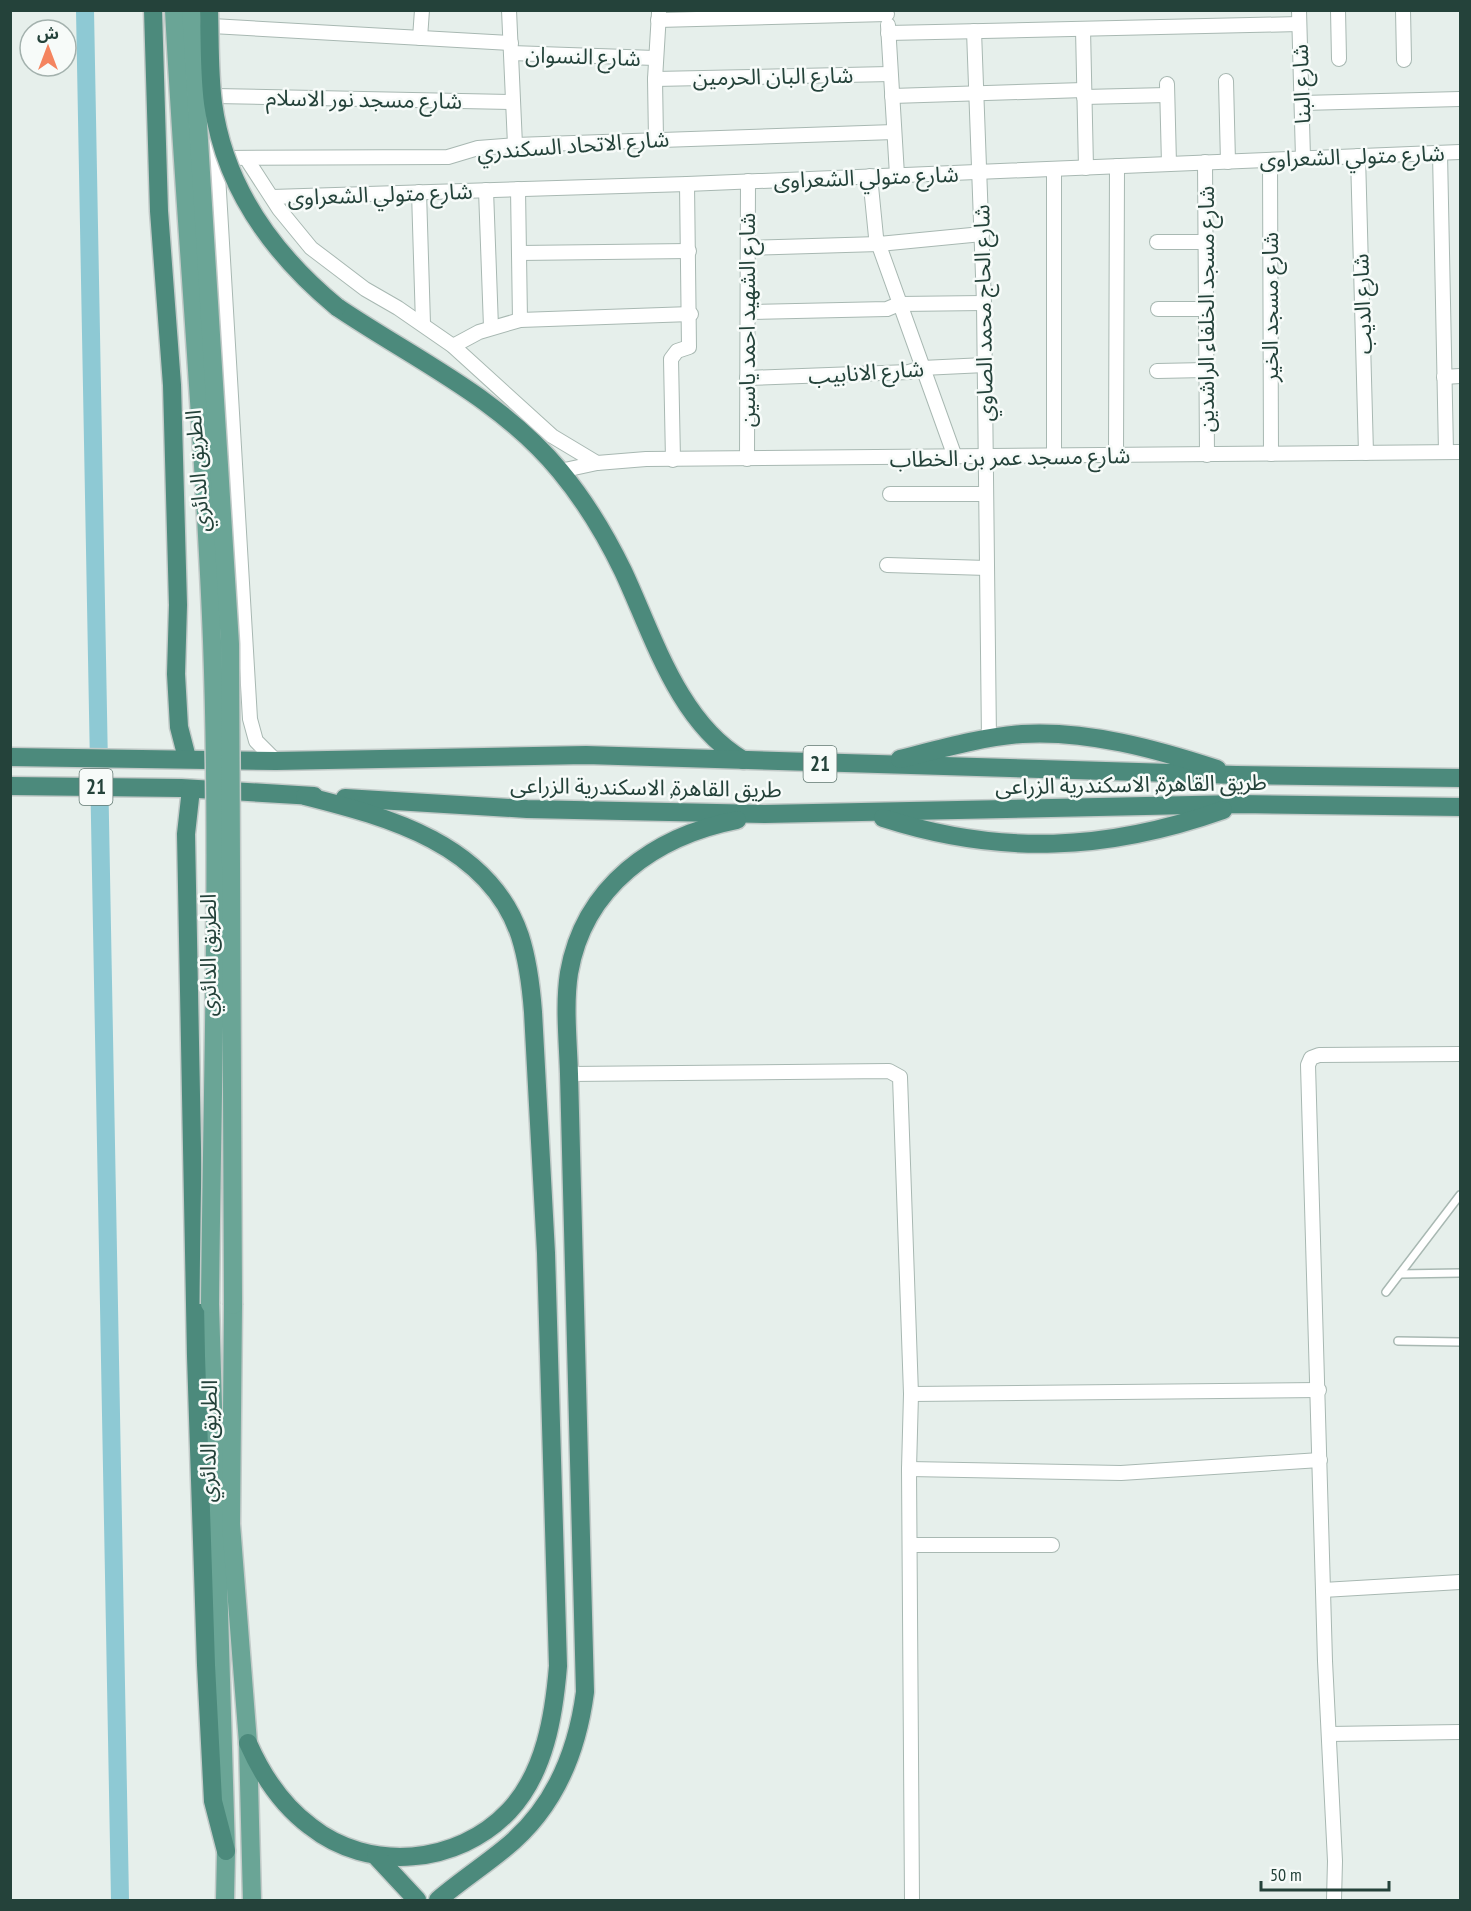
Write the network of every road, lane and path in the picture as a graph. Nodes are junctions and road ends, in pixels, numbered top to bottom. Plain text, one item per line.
1 (153, 10) edge
2 (174, 10) edge
3 (191, 10) edge
4 (422, 10) edge
5 (509, 10) edge
6 (1338, 10) edge
7 (1403, 10) edge
8 (887, 12) edge
9 (658, 15) edge
10 (211, 16) edge
11 (1299, 17) edge
12 (1083, 29) junction
13 (974, 32) junction
14 (888, 33) junction
15 (420, 38) junction
16 (511, 48) junction
17 (655, 58) junction
18 (1339, 59) dead end
19 (1404, 60) dead end
20 (890, 74) junction
21 (655, 79) junction
22 (1226, 81) dead end
23 (976, 93) junction
24 (1084, 93) junction
25 (215, 96) junction
26 (892, 96) junction
27 (1461, 99) edge
28 (513, 102) junction
29 (1302, 103) junction
30 (894, 132) junction
31 (656, 139) junction
32 (515, 145) junction
33 (1461, 152) edge
34 (1440, 153) junction
35 (1358, 156) junction
36 (217, 158) junction
37 (246, 158) junction
38 (1303, 158) junction
39 (1270, 160) junction
40 (1205, 162) junction
41 (1228, 162) junction
42 (1169, 164) junction
43 (1117, 166) junction
44 (1086, 168) junction
45 (1054, 169) junction
46 (979, 172) junction
47 (897, 175) junction
48 (870, 176) junction
49 (748, 182) junction
50 (687, 184) junction
51 (518, 189) junction
52 (486, 190) junction
53 (419, 192) junction
54 (272, 197) junction
55 (982, 234) junction
56 (1157, 242) dead end
57 (1206, 242) junction
58 (879, 244) junction
59 (748, 248) junction
60 (689, 251) junction
61 (519, 253) junction
62 (984, 303) junction
63 (899, 304) junction
64 (1158, 309) dead end
65 (1206, 309) junction
66 (748, 312) junction
67 (691, 314) junction
68 (520, 320) junction
69 (423, 324) junction
70 (491, 327) junction
71 (453, 346) junction
72 (985, 364) junction
73 (922, 368) junction
74 (1206, 370) junction
75 (1157, 371) dead end
76 (1461, 376) edge
77 (1444, 377) junction
78 (747, 378) junction
79 (1446, 452) junction
80 (1461, 452) edge
81 (1366, 453) junction
82 (1271, 454) junction
83 (1116, 455) junction
84 (1207, 455) junction
85 (986, 456) junction
86 (1054, 456) junction
87 (955, 457) junction
88 (747, 459) junction
89 (673, 460) junction
90 (597, 463) junction
91 (560, 471) junction
92 (890, 494) dead end
93 (986, 494) junction
94 (887, 566) dead end
95 (987, 568) junction
96 (989, 740) junction
97 (10, 757) edge
98 (184, 758) junction
99 (276, 761) junction
100 (744, 761) junction
101 (872, 765) junction
102 (1236, 775) junction
103 (1461, 778) edge
104 (10, 786) edge
105 (186, 789) junction
106 (305, 795) junction
107 (1239, 804) junction
108 (1461, 807) edge
109 (868, 813) junction
110 (765, 814) junction
111 (1461, 1054) edge
112 (569, 1074) junction
113 (1461, 1195) edge
114 (575, 1252) junction
115 (546, 1253) junction
116 (1461, 1272) edge
117 (1400, 1274) junction
118 (1386, 1292) dead end
119 (1398, 1341) dead end
120 (1461, 1342) edge
121 (1319, 1390) junction
122 (911, 1394) junction
123 (1320, 1460) junction
124 (909, 1469) junction
125 (910, 1545) junction
126 (1052, 1545) dead end
127 (1461, 1582) edge
128 (1323, 1590) junction
129 (1461, 1732) edge
130 (1329, 1734) junction
131 (248, 1743) junction
132 (226, 1851) junction
133 (376, 1856) junction
134 (225, 1900) edge
135 (252, 1900) edge
136 (417, 1900) edge
137 (438, 1900) edge
138 (912, 1900) edge
139 (1334, 1900) edge

1 - 98 highway
2 - 132 main road, الطريق الدائري, bridge
3 - 131 main road, الطريق الدائري, bridge
4 - 15 street
5 - 16 street
6 - 18 street
7 - 19 street
8 - 9 street
8 - 14 street
9 - 17 street
10 - 15 street, شارع النسوان
10 - 25 street
10 - 91 highway, bridge
11 - 12 street
11 - 29 street, شارع البنا
12 - 13 street
12 - 24 street
13 - 14 street
13 - 23 street, شارع الحاج محمد الصاوي
14 - 20 street
15 - 16 street, شارع النسوان
16 - 17 street, شارع النسوان
16 - 28 street
17 - 21 street
20 - 21 street, شارع البان الحرمين
20 - 26 street
21 - 31 street
22 - 41 street
23 - 24 street
23 - 26 street
23 - 46 street, شارع الحاج محمد الصاوي
24 - 42 street
24 - 44 street
25 - 28 street, شارع مسجد نور الاسلام
25 - 36 street
26 - 30 street
27 - 29 street
28 - 32 street
29 - 38 street, شارع البنا
30 - 31 street, شارع الاتحاد السكندري
30 - 47 street
31 - 32 street, شارع الاتحاد السكندري
32 - 37 street, شارع الاتحاد السكندري
33 - 34 street, شارع متولي الشعراوى
34 - 35 street, شارع متولي الشعراوى
34 - 77 street
35 - 38 street, شارع متولي الشعراوى
35 - 81 street, شارع الديب
36 - 37 street, شارع الاتحاد السكندري
36 - 99 street
37 - 54 street
38 - 39 street, شارع متولي الشعراوى
39 - 41 street, شارع متولي الشعراوى
39 - 82 street, شارع مسجد الخير
40 - 41 street, شارع متولي الشعراوى
40 - 42 street, شارع متولي الشعراوى
40 - 57 street, شارع مسجد الخلفاء الراشدين
42 - 43 street, شارع متولي الشعراوى
43 - 44 street, شارع متولي الشعراوى
43 - 83 street
44 - 45 street, شارع متولي الشعراوى
45 - 46 street, شارع متولي الشعراوى
45 - 86 street
46 - 47 street, شارع متولي الشعراوى
46 - 55 street, شارع الحاج محمد الصاوي
47 - 48 street, شارع متولي الشعراوى
48 - 49 street, شارع متولي الشعراوى
48 - 58 street
49 - 50 street, شارع متولي الشعراوى
49 - 59 street, شارع الشهيد احمد ياسين
50 - 51 street, شارع متولي الشعراوى
50 - 60 street
51 - 52 street, شارع متولي الشعراوى
51 - 61 street
52 - 53 street, شارع متولي الشعراوى
52 - 70 street
53 - 54 street, شارع متولي الشعراوى
53 - 69 street
54 - 69 street
55 - 58 street
55 - 62 street, شارع الحاج محمد الصاوي
56 - 57 street
57 - 65 street, شارع مسجد الخلفاء الراشدين
58 - 59 street
58 - 63 street
59 - 66 street, شارع الشهيد احمد ياسين
60 - 61 street
60 - 67 street
61 - 68 street
62 - 63 street
62 - 72 street, شارع الحاج محمد الصاوي
63 - 66 street
63 - 73 street
64 - 65 street
65 - 74 street, شارع مسجد الخلفاء الراشدين
66 - 78 street, شارع الشهيد احمد ياسين
67 - 68 street
67 - 89 street
68 - 70 street
69 - 71 street
70 - 71 street
71 - 90 street
72 - 73 street, شارع الانابيب
72 - 85 street, شارع الحاج محمد الصاوي
73 - 78 street, شارع الانابيب
73 - 87 street
74 - 75 street
74 - 84 street, شارع مسجد الخلفاء الراشدين
76 - 77 street
77 - 79 street
78 - 88 street, شارع الشهيد احمد ياسين
79 - 80 street, شارع مسجد عمر بن الخطاب
79 - 81 street, شارع مسجد عمر بن الخطاب
81 - 82 street, شارع مسجد عمر بن الخطاب
82 - 84 street, شارع مسجد عمر بن الخطاب
83 - 84 street, شارع مسجد عمر بن الخطاب
83 - 86 street, شارع مسجد عمر بن الخطاب
85 - 86 street, شارع مسجد عمر بن الخطاب
85 - 87 street, شارع مسجد عمر بن الخطاب
85 - 93 street, شارع الحاج محمد الصاوي
87 - 88 street, شارع مسجد عمر بن الخطاب
88 - 89 street, شارع مسجد عمر بن الخطاب
89 - 90 street, شارع مسجد عمر بن الخطاب
90 - 91 street, شارع مسجد عمر بن الخطاب
91 - 100 highway
92 - 93 street
93 - 95 street, شارع الحاج محمد الصاوي
94 - 95 street
95 - 96 street, شارع الحاج محمد الصاوي
96 - 101 highway
96 - 102 highway
97 - 98 highway, طريق القاهرة, الاسكندرية الزراعى / 21
98 - 99 highway, طريق القاهرة, الاسكندرية الزراعى / 21
99 - 100 highway, طريق القاهرة, الاسكندرية الزراعى / 21
100 - 101 highway, طريق القاهرة, الاسكندرية الزراعى / 21
101 - 102 highway, طريق القاهرة, الاسكندرية الزراعى / 21
102 - 103 highway, طريق القاهرة, الاسكندرية الزراعى / 21
104 - 105 highway, طريق القاهرة, الاسكندرية الزراعى / 21
105 - 106 highway, طريق القاهرة, الاسكندرية الزراعى / 21
105 - 132 highway
106 - 110 highway, طريق القاهرة, الاسكندرية الزراعى / 21
106 - 115 highway
107 - 108 highway, طريق القاهرة, الاسكندرية الزراعى / 21
107 - 109 highway, طريق القاهرة, الاسكندرية الزراعى / 21
107 - 109 highway
109 - 110 highway, طريق القاهرة, الاسكندرية الزراعى / 21
110 - 112 highway
111 - 121 street
112 - 114 highway
112 - 122 street
113 - 117 lane
114 - 115 highway
114 - 137 highway
115 - 133 highway
116 - 117 lane
117 - 118 lane
119 - 120 lane
121 - 122 street
121 - 123 street
122 - 124 street
123 - 124 street
123 - 128 street
124 - 125 street
125 - 126 street
125 - 138 street
127 - 128 street
128 - 130 street
129 - 130 street
130 - 139 street
131 - 133 highway
131 - 135 main road, الطريق الدائري
132 - 134 main road, الطريق الدائري
133 - 136 highway

